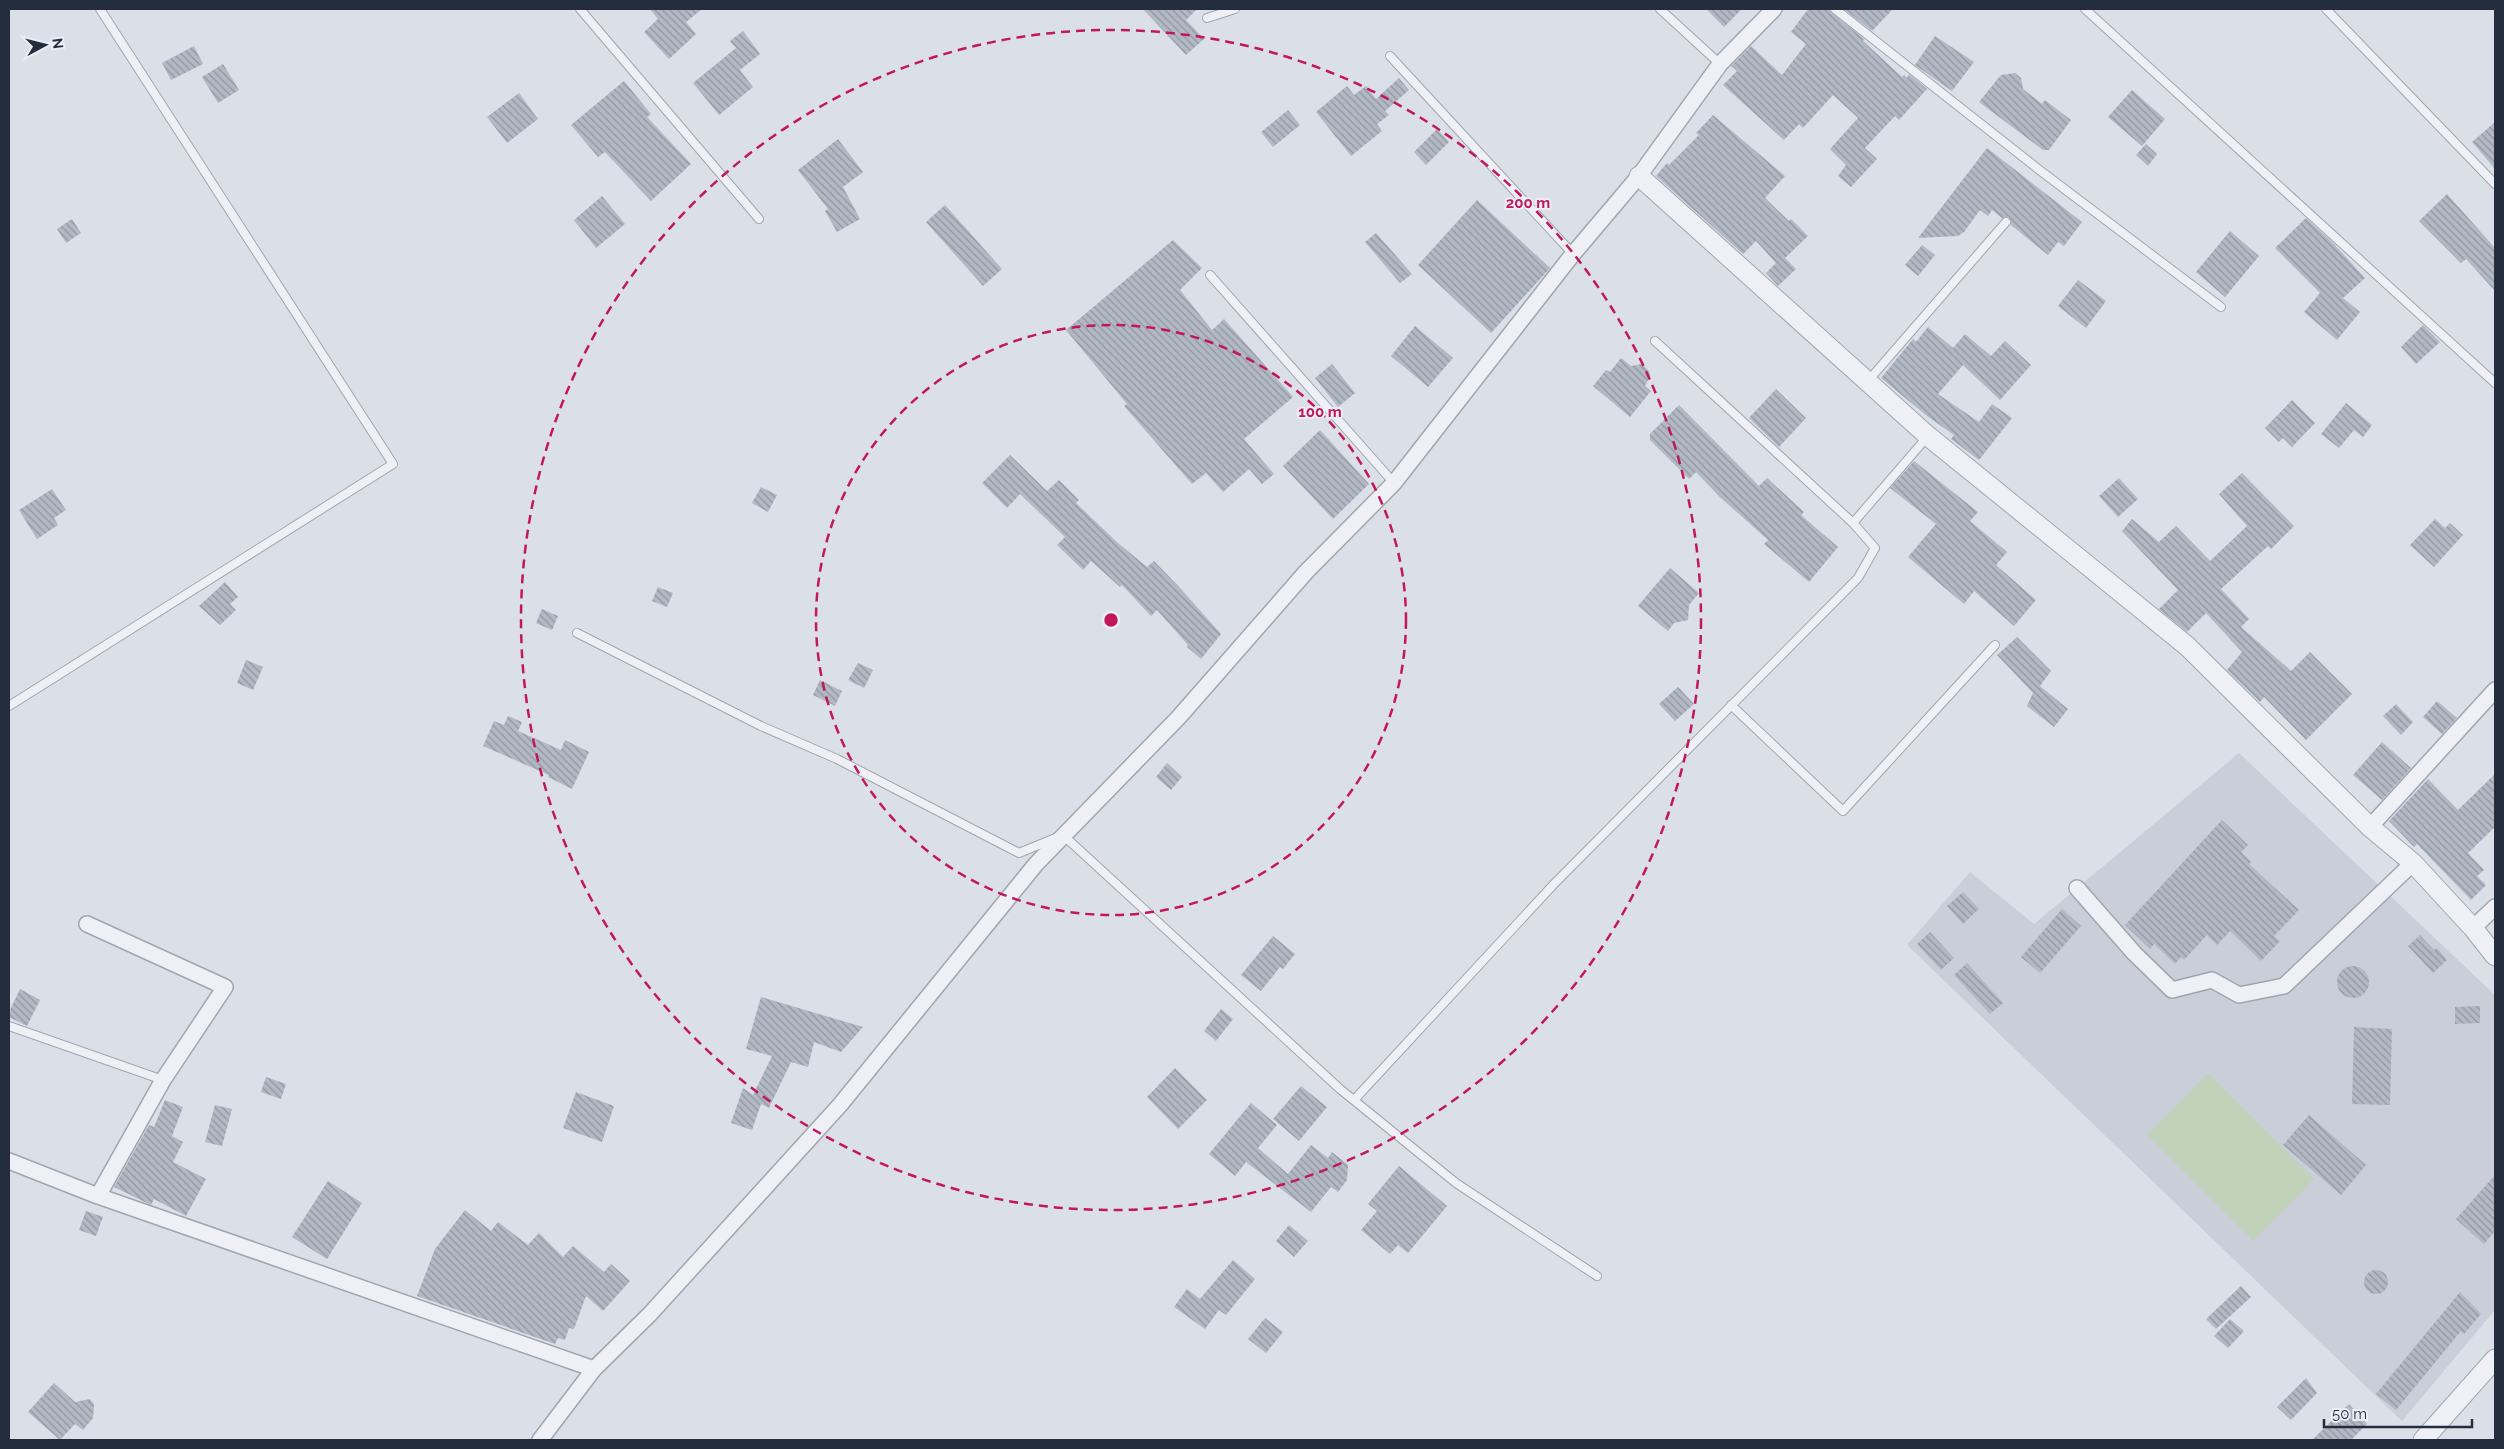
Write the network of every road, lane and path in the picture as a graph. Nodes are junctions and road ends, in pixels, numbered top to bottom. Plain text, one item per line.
1 (100, 9) edge
2 (580, 9) edge
3 (1235, 9) edge
4 (1660, 9) edge
5 (1774, 9) edge
6 (1835, 9) edge
7 (2085, 9) edge
8 (2326, 9) edge
9 (1207, 18) dead end
10 (1390, 56) dead end
11 (1720, 64) junction
12 (1639, 176) junction
13 (2495, 184) edge
14 (759, 219) dead end
15 (2006, 222) dead end
16 (1573, 254) junction
17 (1210, 275) dead end
18 (2221, 307) dead end
19 (1655, 341) dead end
20 (1868, 381) junction
21 (2495, 383) edge
22 (1928, 436) junction
23 (1394, 483) junction
24 (1853, 522) junction
25 (577, 633) dead end
26 (1995, 645) dead end
27 (2495, 690) edge
28 (1731, 705) junction
29 (9, 706) edge
30 (2370, 826) junction
31 (1063, 835) junction
32 (2413, 863) junction
33 (2077, 888) dead end
34 (2495, 907) edge
35 (87, 924) dead end
36 (2473, 928) junction
37 (2495, 956) edge
38 (9, 1026) edge
39 (162, 1080) junction
40 (1354, 1100) junction
41 (9, 1161) edge
42 (98, 1196) junction
43 (1597, 1276) dead end
44 (2495, 1359) edge
45 (594, 1369) junction
46 (540, 1440) edge
47 (2423, 1440) edge

1 - 29 lane
2 - 14 lane
3 - 9 lane
4 - 11 lane
5 - 11 street
6 - 18 lane
7 - 21 lane
8 - 13 lane
10 - 16 lane
11 - 12 street
12 - 16 street
12 - 20 street
15 - 20 lane
16 - 23 street
17 - 23 lane
19 - 24 lane
20 - 22 street
22 - 24 lane
22 - 30 street
23 - 31 street
24 - 28 lane
25 - 31 lane
26 - 28 lane
27 - 30 street
28 - 40 lane
30 - 32 street
31 - 40 lane
31 - 45 street
32 - 33 street
32 - 36 street
34 - 36 street
35 - 39 street
36 - 37 street
38 - 39 lane
39 - 42 street
40 - 43 lane
41 - 42 street
42 - 45 street
44 - 47 street
45 - 46 street

